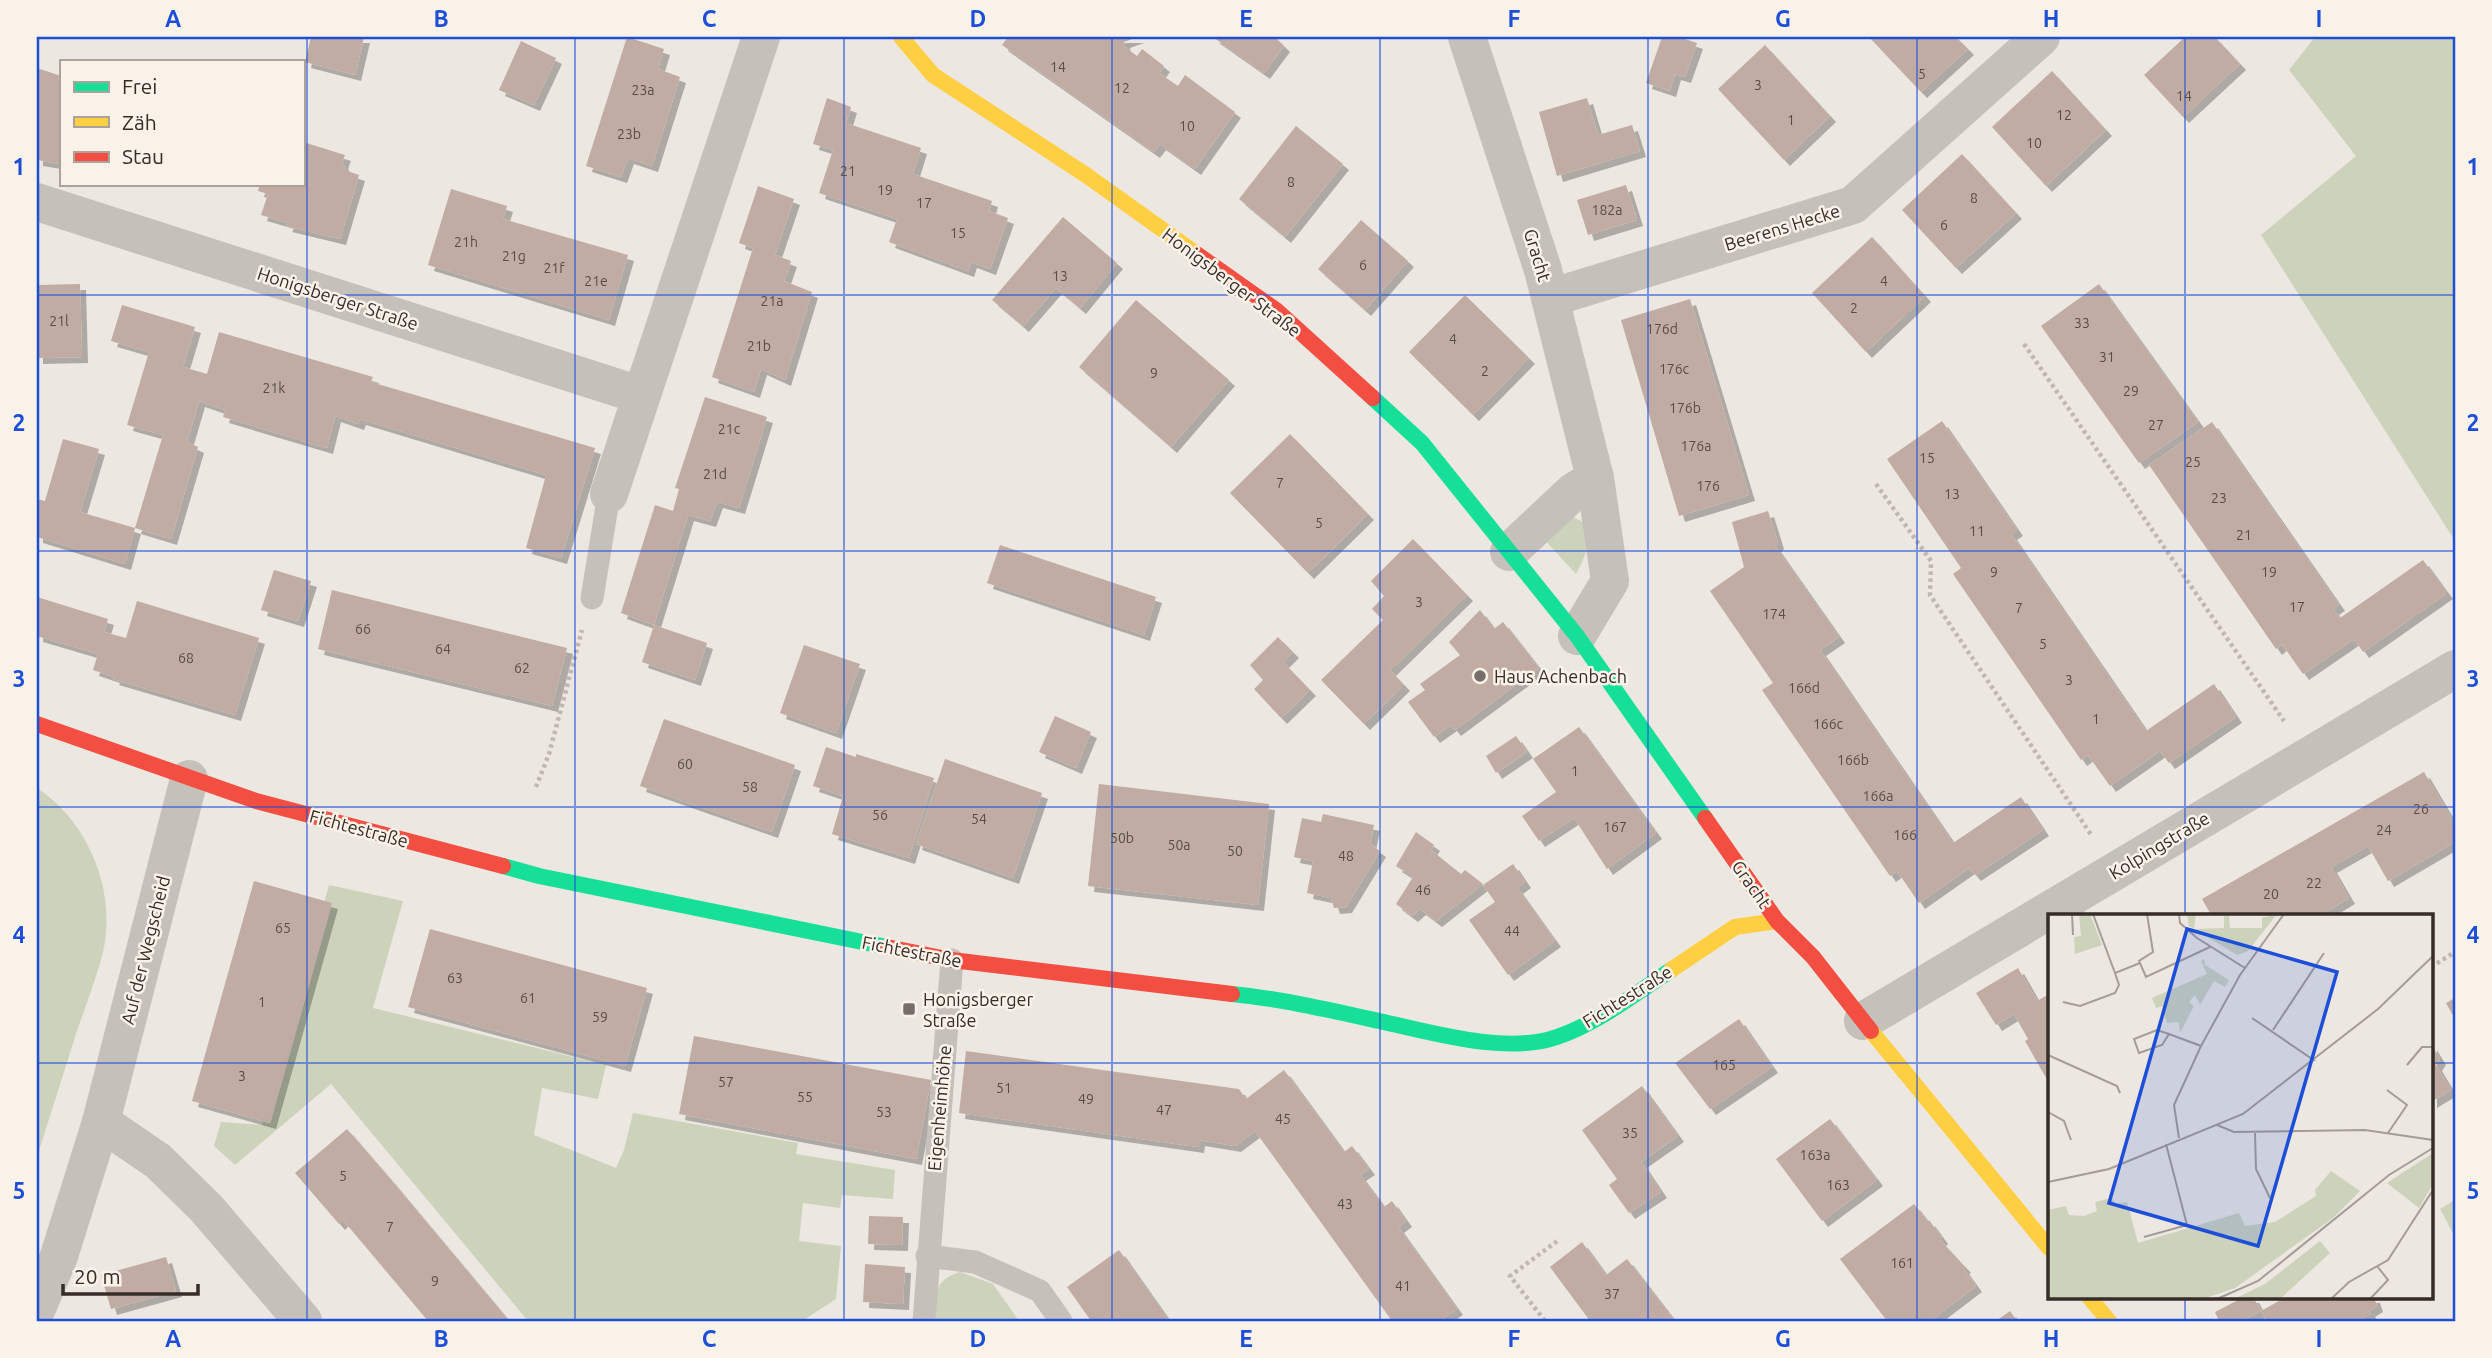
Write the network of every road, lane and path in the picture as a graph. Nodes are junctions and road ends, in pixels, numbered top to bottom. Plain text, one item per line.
1 (761, 37) edge
2 (901, 37) edge
3 (1467, 37) edge
4 (2041, 37) edge
5 (37, 202) edge
6 (1550, 298) junction
7 (2024, 344) dead end
8 (640, 395) junction
9 (1595, 478) junction
10 (1876, 484) dead end
11 (609, 494) joint
12 (1509, 552) junction
13 (592, 598) joint
14 (1577, 636) junction
15 (2455, 669) edge
16 (37, 724) edge
17 (2308, 756) junction
18 (189, 779) junction
19 (536, 787) dead end
20 (2115, 871) junction
21 (1777, 921) junction
22 (2455, 952) edge
23 (952, 960) junction
24 (2432, 966) edge
25 (1863, 1021) junction
26 (102, 1122) junction
27 (1560, 1239) dead end
28 (2048, 1247) edge
29 (927, 1256) junction
30 (2090, 1298) edge
31 (37, 1308) edge
32 (303, 1321) edge
33 (923, 1321) edge
34 (1061, 1321) edge
35 (1545, 1321) edge
36 (2109, 1321) edge

1 - 8 street
2 - 12 street, Honigsberger Straße
3 - 6 street, Gracht
4 - 6 street, Beerens Hecke
5 - 8 street, Honigsberger Straße
6 - 9 street, Gracht
7 - 17 path
8 - 11 street
9 - 12 street
9 - 14 street, Gracht
10 - 20 path
11 - 13 lane
12 - 14 street, Honigsberger Straße
13 - 19 path
14 - 21 street, Gracht
15 - 17 street, Kolpingstraße
16 - 18 street, Fichtestraße
17 - 20 street, Kolpingstraße
18 - 23 street, Fichtestraße
18 - 26 street, Auf der Wegscheid
20 - 25 street, Kolpingstraße
21 - 23 street, Fichtestraße
21 - 25 street, Gracht
22 - 24 path
23 - 29 lane, Eigenheimhöhe
25 - 28 street, Gracht
26 - 31 street, Auf der Wegscheid
26 - 32 street
27 - 35 path
29 - 33 lane, Eigenheimhöhe
29 - 34 lane
30 - 36 street

